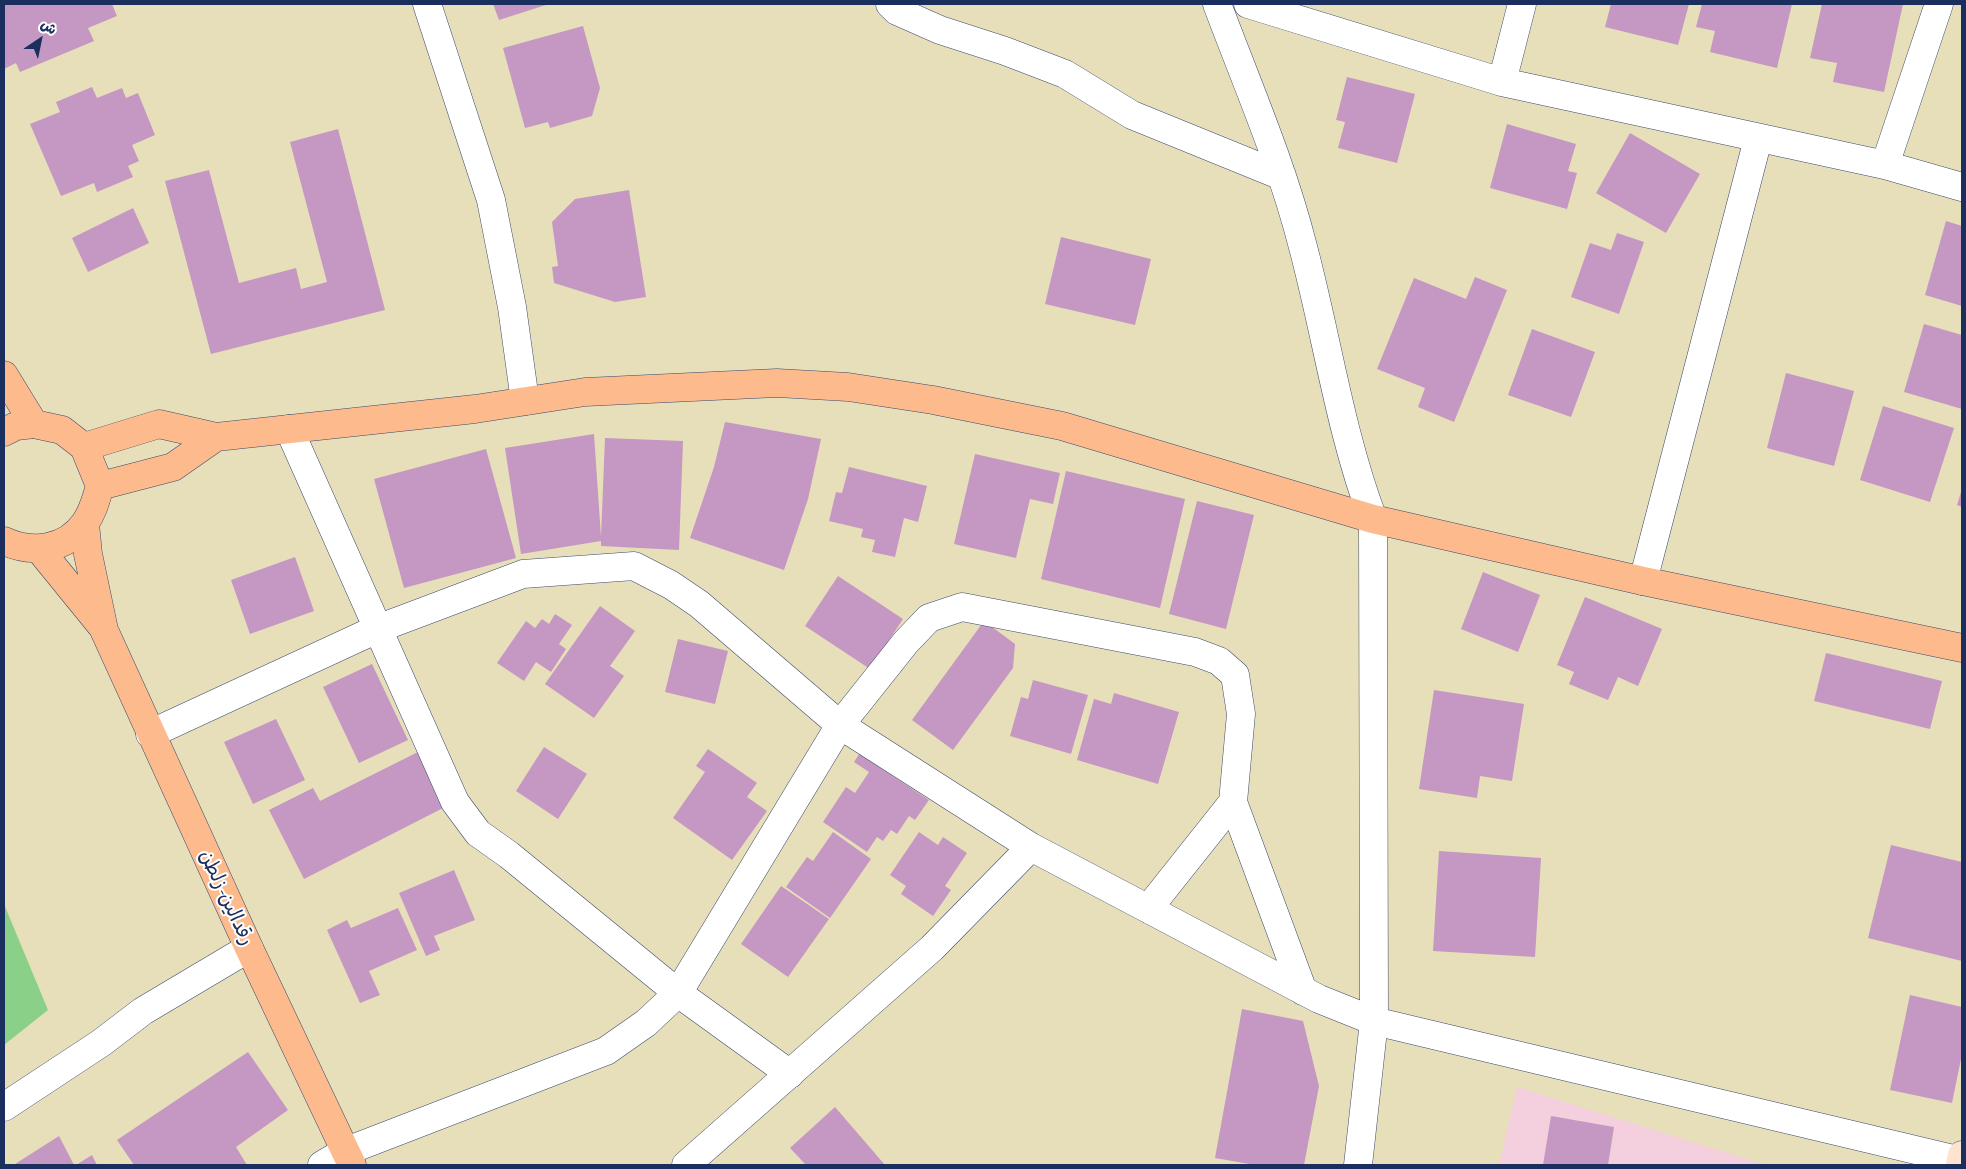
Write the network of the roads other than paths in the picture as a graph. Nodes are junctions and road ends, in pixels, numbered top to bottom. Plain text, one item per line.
1 (427, 4) edge
2 (890, 4) edge
3 (1216, 4) edge
4 (1248, 4) edge
5 (1522, 4) edge
6 (1939, 4) edge
7 (1502, 82) junction
8 (1758, 139) junction
9 (1885, 165) junction
10 (1282, 176) junction
11 (1962, 187) edge
12 (4, 375) edge
13 (525, 401) junction
14 (34, 424) junction
15 (289, 429) junction
16 (4, 432) edge
17 (216, 437) junction
18 (84, 447) junction
19 (100, 486) junction
20 (1373, 519) junction
21 (85, 524) junction
22 (4, 541) edge
23 (39, 549) junction
24 (1643, 581) junction
25 (377, 629) junction
26 (104, 630) junction
27 (1962, 648) edge
28 (840, 724) junction
29 (150, 734) junction
30 (1233, 802) junction
31 (1031, 847) junction
32 (1148, 909) junction
33 (249, 948) junction
34 (1303, 990) junction
35 (678, 993) junction
36 (1374, 1021) junction
37 (790, 1074) junction
38 (4, 1107) edge
39 (339, 1161) edge
40 (1961, 1161) edge
41 (686, 1165) edge
42 (1358, 1165) edge

1 - 13 street
2 - 10 street
3 - 10 street
4 - 7 street
5 - 7 street
6 - 9 street
7 - 8 street
8 - 9 street
8 - 24 street
9 - 11 street
10 - 20 street
12 - 14 main road
13 - 15 main road
13 - 20 main road
14 - 16 main road
14 - 18 main road
15 - 17 main road
15 - 25 street
17 - 18 main road
17 - 19 main road
18 - 19 main road
19 - 21 main road
20 - 24 main road
20 - 36 street
21 - 23 main road
21 - 26 main road, رقدالين-زلطن
22 - 23 main road
23 - 26 main road, رقدالين-زلطن
24 - 27 main road
25 - 28 street
25 - 29 street
25 - 35 street
26 - 29 main road, رقدالين-زلطن
28 - 30 street
28 - 31 street
28 - 35 street
29 - 33 main road, رقدالين-زلطن
30 - 32 street
30 - 34 street
31 - 32 street
31 - 37 street
32 - 34 street
33 - 38 street
33 - 39 main road, رقدالين-زلطن
34 - 36 street
35 - 37 street
35 - 39 street
36 - 40 street
36 - 42 street
37 - 41 street

